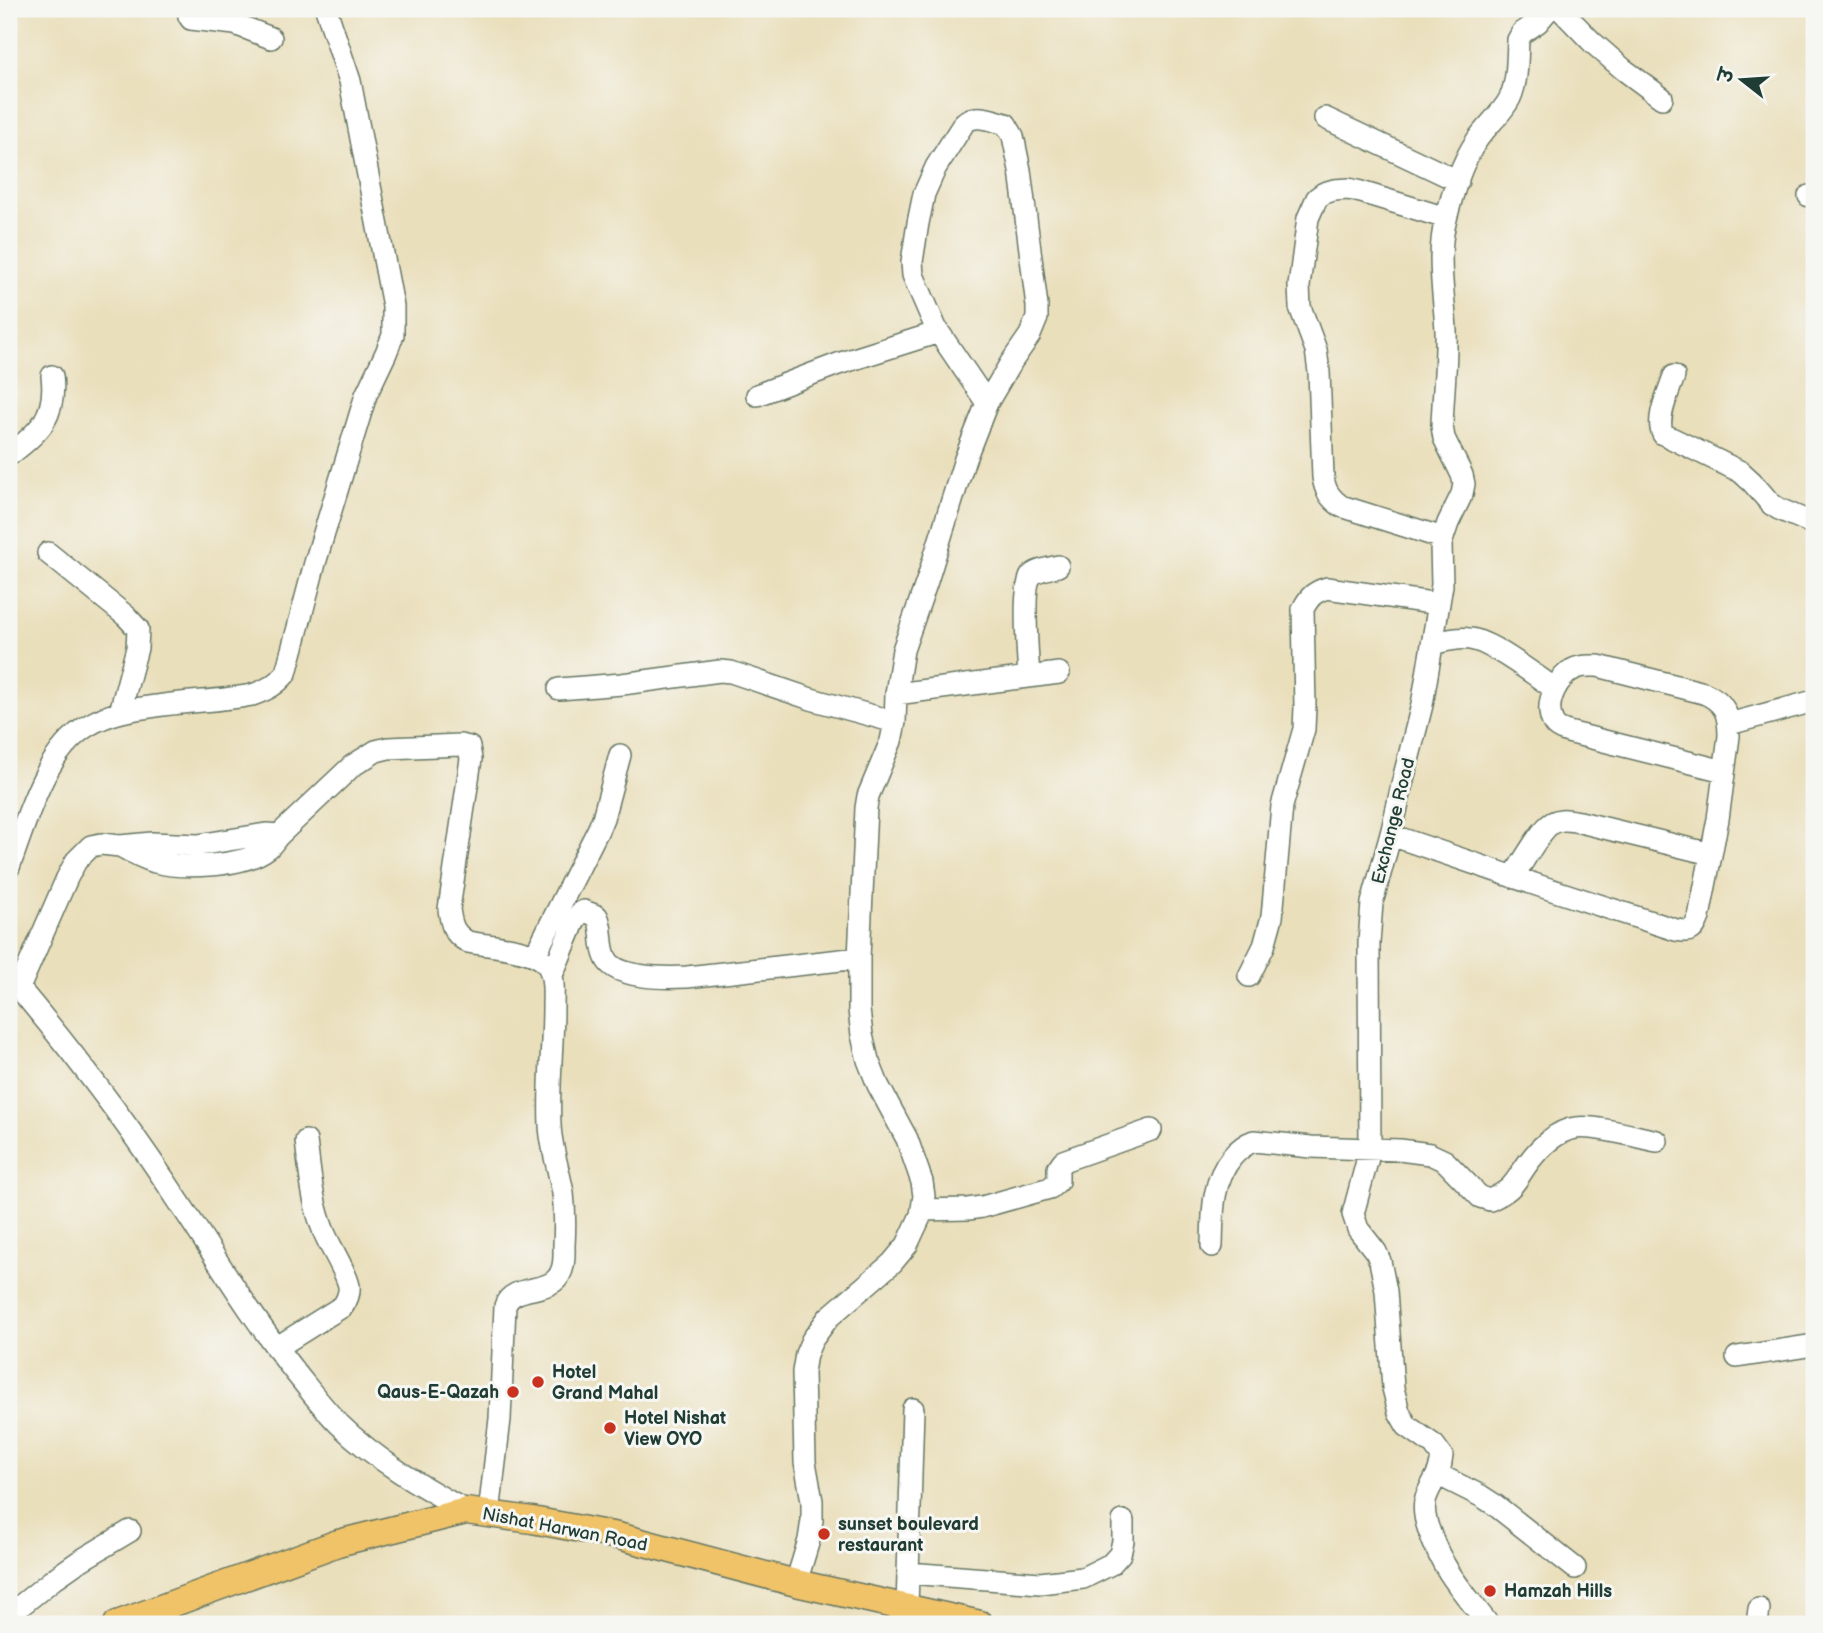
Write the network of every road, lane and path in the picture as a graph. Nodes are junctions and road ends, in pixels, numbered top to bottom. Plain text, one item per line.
1 (188, 9) edge
2 (326, 9) edge
3 (1549, 9) edge
4 (1560, 9) edge
5 (271, 38) dead end
6 (1662, 98) dead end
7 (1325, 118) dead end
8 (1458, 181) junction
9 (1446, 218) junction
10 (939, 332) junction
11 (52, 376) dead end
12 (1674, 376) dead end
13 (757, 395) dead end
14 (987, 403) junction
15 (9, 455) edge
16 (1814, 524) edge
17 (1443, 538) junction
18 (48, 553) dead end
19 (1058, 566) dead end
20 (1439, 604) junction
21 (1433, 644) junction
22 (1059, 673) dead end
23 (1029, 677) junction
24 (559, 689) dead end
25 (1555, 689) junction
26 (896, 694) junction
27 (1814, 701) edge
28 (120, 712) junction
29 (895, 722) junction
30 (1729, 724) junction
31 (620, 755) dead end
32 (1724, 771) junction
33 (1391, 835) junction
34 (1711, 855) junction
35 (10, 860) edge
36 (1513, 877) junction
37 (535, 955) junction
38 (859, 958) junction
39 (552, 975) junction
40 (1249, 976) dead end
41 (14, 982) edge
42 (1151, 1129) dead end
43 (306, 1141) dead end
44 (1657, 1141) dead end
45 (1370, 1150) junction
46 (922, 1210) junction
47 (1212, 1246) dead end
48 (1814, 1345) edge
49 (276, 1348) junction
50 (1737, 1357) dead end
51 (913, 1409) dead end
52 (1439, 1475) junction
53 (478, 1512) junction
54 (1124, 1521) dead end
55 (130, 1531) dead end
56 (1575, 1569) dead end
57 (908, 1573) junction
58 (796, 1583) junction
59 (907, 1608) junction
60 (9, 1615) edge
61 (117, 1624) edge
62 (980, 1624) edge
63 (1488, 1624) edge

1 - 5 street
2 - 28 street
3 - 8 street, Exchange Road
4 - 6 street
7 - 8 street
8 - 9 street, Exchange Road
9 - 17 street, Exchange Road
9 - 17 street
10 - 13 street
10 - 14 street
10 - 14 street
11 - 15 street
12 - 16 street
14 - 26 street
17 - 20 street, Exchange Road
18 - 28 street
19 - 23 street
20 - 21 street, Exchange Road
20 - 40 street
21 - 25 street
21 - 33 street, Exchange Road
22 - 23 street
23 - 26 street
24 - 29 street
25 - 30 street
25 - 32 street
26 - 29 street
27 - 30 street
28 - 35 street
29 - 38 street
30 - 32 street
31 - 37 street
32 - 34 street
33 - 36 street
33 - 45 street, Exchange Road
34 - 36 street
34 - 36 street
37 - 39 street
37 - 41 street
38 - 39 street
38 - 46 street
39 - 53 street
41 - 49 street
42 - 46 street
43 - 49 street
44 - 45 street
45 - 47 street
45 - 52 street, Exchange Road
46 - 58 street
48 - 50 street
49 - 53 street
51 - 57 street
52 - 56 street
52 - 63 street
53 - 58 main road, Nishat Harwan Road
53 - 61 main road, Nishat Harwan Road
54 - 57 street
55 - 60 street
57 - 59 street
58 - 59 main road, Nishat Harwan Road
59 - 62 main road, Nishat Harwan Road

